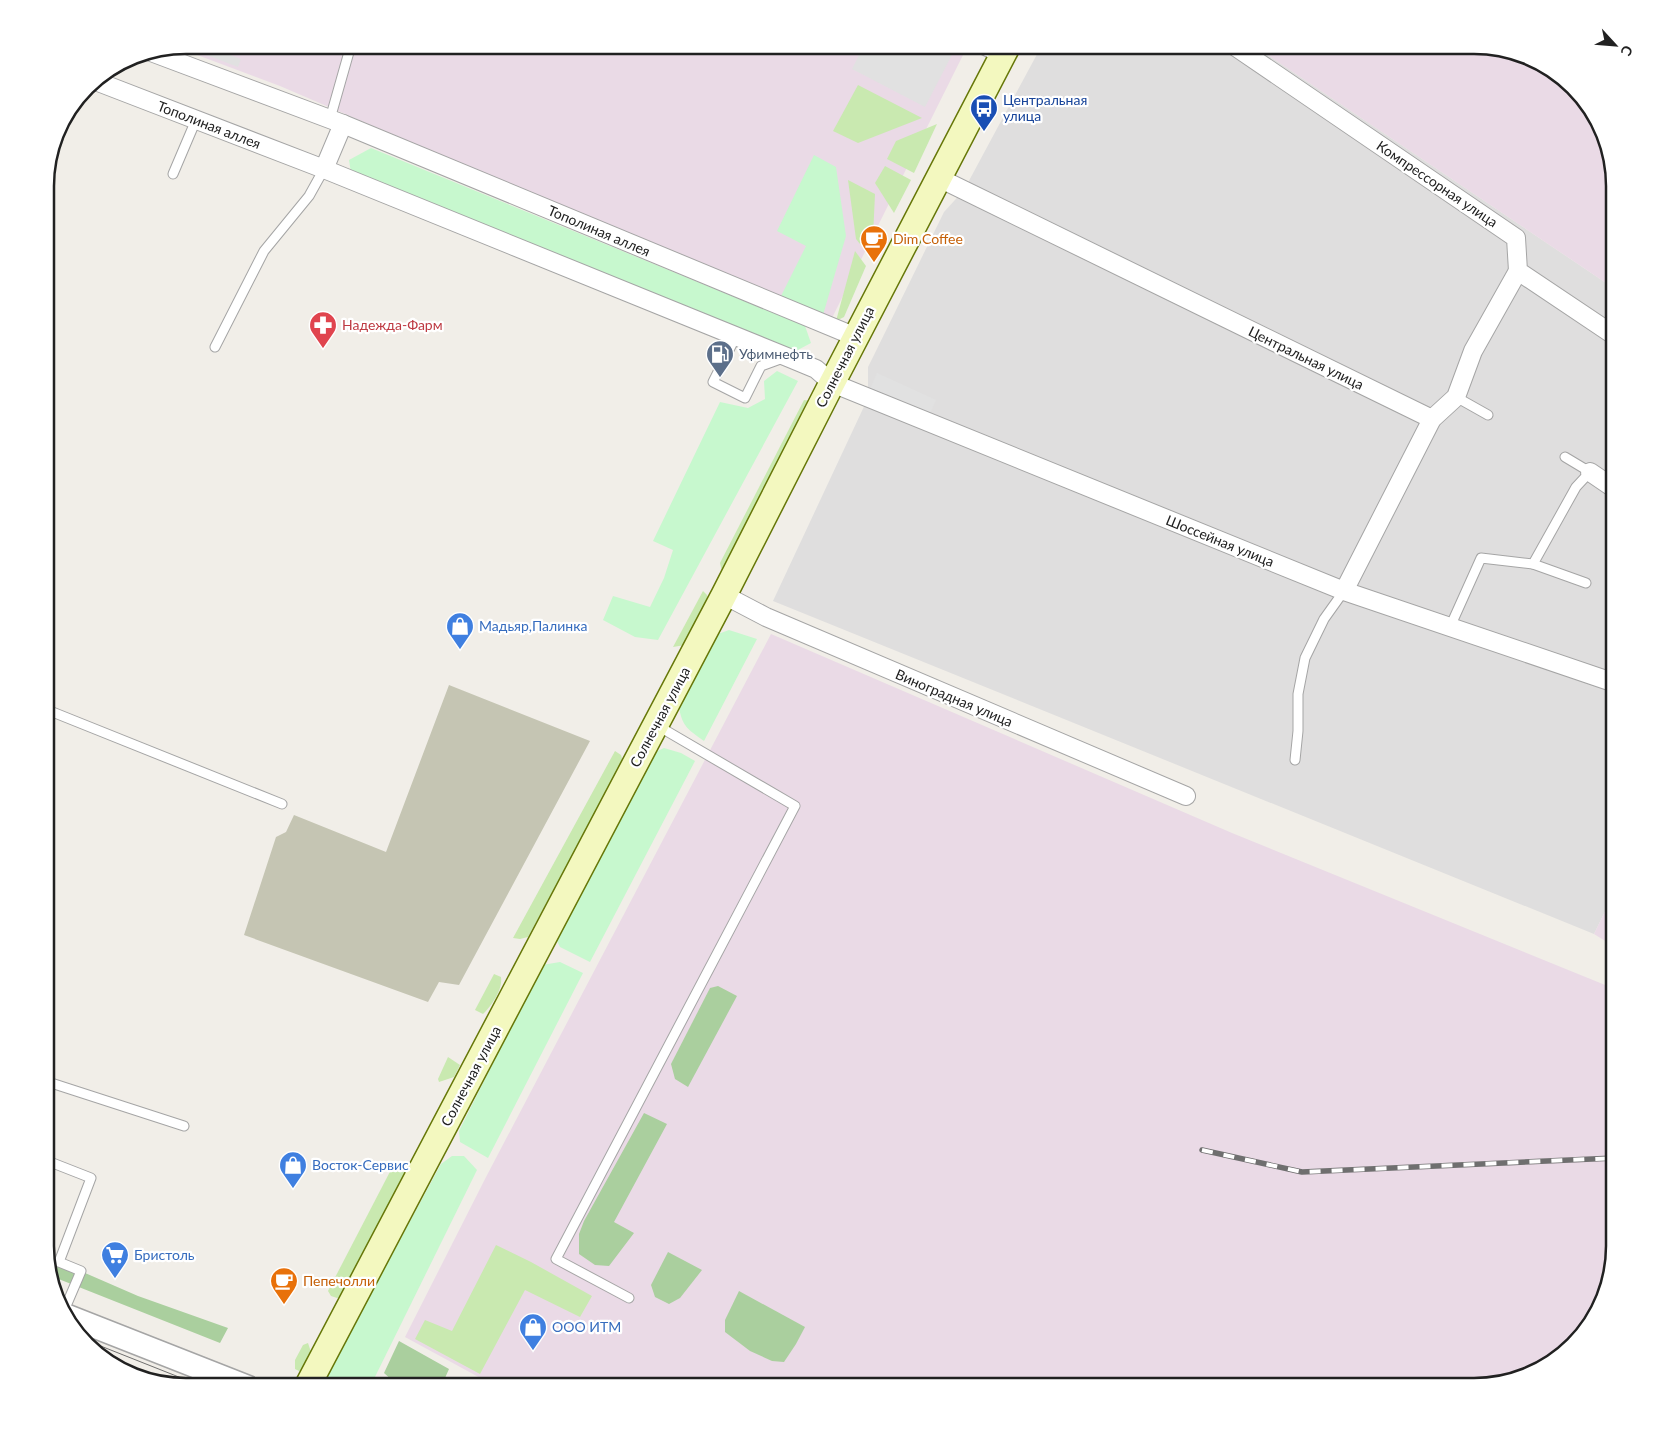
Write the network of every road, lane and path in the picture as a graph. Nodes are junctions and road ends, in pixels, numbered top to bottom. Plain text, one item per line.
1 (349, 54) edge
2 (1003, 54) edge
3 (1246, 54) edge
4 (161, 56) edge
5 (103, 84) edge
6 (196, 120) junction
7 (336, 121) junction
8 (324, 169) junction
9 (173, 174) dead end
10 (939, 178) junction
11 (1518, 271) junction
12 (1606, 330) edge
13 (736, 336) junction
14 (856, 337) junction
15 (215, 347) dead end
16 (787, 357) junction
17 (832, 383) junction
18 (1456, 397) junction
19 (1488, 415) dead end
20 (1432, 419) junction
21 (1565, 457) dead end
22 (1590, 472) junction
23 (1606, 483) edge
24 (1533, 564) junction
25 (1586, 582) dead end
26 (1344, 591) junction
27 (724, 595) junction
28 (1450, 627) junction
29 (1606, 680) edge
30 (54, 713) edge
31 (656, 724) junction
32 (1295, 760) dead end
33 (1186, 796) dead end
34 (282, 804) dead end
35 (54, 1084) edge
36 (184, 1126) dead end
37 (54, 1164) edge
38 (629, 1298) dead end
39 (68, 1305) edge
40 (76, 1319) edge
41 (225, 1378) edge
42 (313, 1378) edge

1 - 7 lane
2 - 10 main road, Солнечная улица
3 - 11 street, Компрессорная улица
4 - 7 street, Тополиная аллея
5 - 6 street, Тополиная аллея
6 - 8 street, Тополиная аллея
6 - 9 lane
7 - 8 street
7 - 14 street, Тополиная аллея
8 - 13 street, Тополиная аллея
8 - 15 lane
10 - 14 main road, Солнечная улица
10 - 20 street, Центральная улица
11 - 12 street
11 - 18 street
13 - 16 street, Тополиная аллея
13 - 16 lane
14 - 17 main road, Солнечная улица
16 - 17 street, Тополиная аллея
17 - 26 street, Шоссейная улица
17 - 27 main road, Солнечная улица
18 - 19 lane
18 - 20 street
20 - 26 street
21 - 22 lane
22 - 23 street
22 - 24 lane
24 - 25 lane
24 - 28 lane
26 - 28 street, Шоссейная улица
26 - 32 lane
27 - 31 main road, Солнечная улица
27 - 33 street, Виноградная улица
28 - 29 street, Шоссейная улица
30 - 34 lane
31 - 38 lane
31 - 42 main road, Солнечная улица
35 - 36 lane
37 - 39 lane
40 - 41 street

